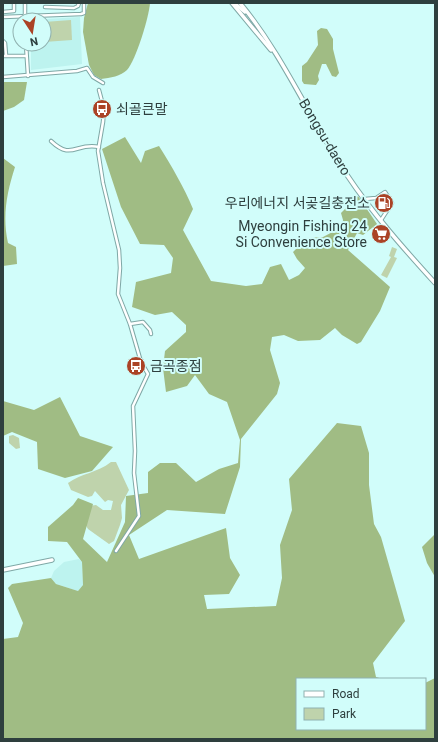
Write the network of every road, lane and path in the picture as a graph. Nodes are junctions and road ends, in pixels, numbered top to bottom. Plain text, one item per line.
1 (14, 3) edge
2 (78, 3) edge
3 (84, 3) edge
4 (233, 3) edge
5 (240, 3) edge
6 (44, 7) dead end
7 (3, 12) edge
8 (52, 15) edge
9 (250, 16) junction
10 (3, 41) edge
11 (27, 52) edge
12 (5, 55) edge
13 (27, 56) junction
14 (278, 58) junction
15 (28, 76) junction
16 (3, 77) edge
17 (103, 83) dead end
18 (99, 90) dead end
19 (51, 141) dead end
20 (99, 147) junction
21 (365, 199) junction
22 (380, 221) junction
23 (435, 283) edge
24 (130, 324) junction
25 (151, 334) dead end
26 (116, 551) dead end
27 (52, 560) dead end
28 (3, 570) edge

1 - 7 street
2 - 6 street
3 - 8 street
4 - 9 main road
4 - 14 main road
5 - 9 main road, Bongsu-daero
9 - 14 main road, Bongsu-daero
10 - 12 street
11 - 13 street
12 - 13 street
13 - 15 street
14 - 21 main road, Bongsu-daero
15 - 16 street
15 - 17 street
18 - 20 street
19 - 20 street
20 - 24 street
21 - 22 main road, Bongsu-daero
21 - 22 street
22 - 23 main road, Bongsu-daero
24 - 25 street
24 - 26 street
27 - 28 main road

